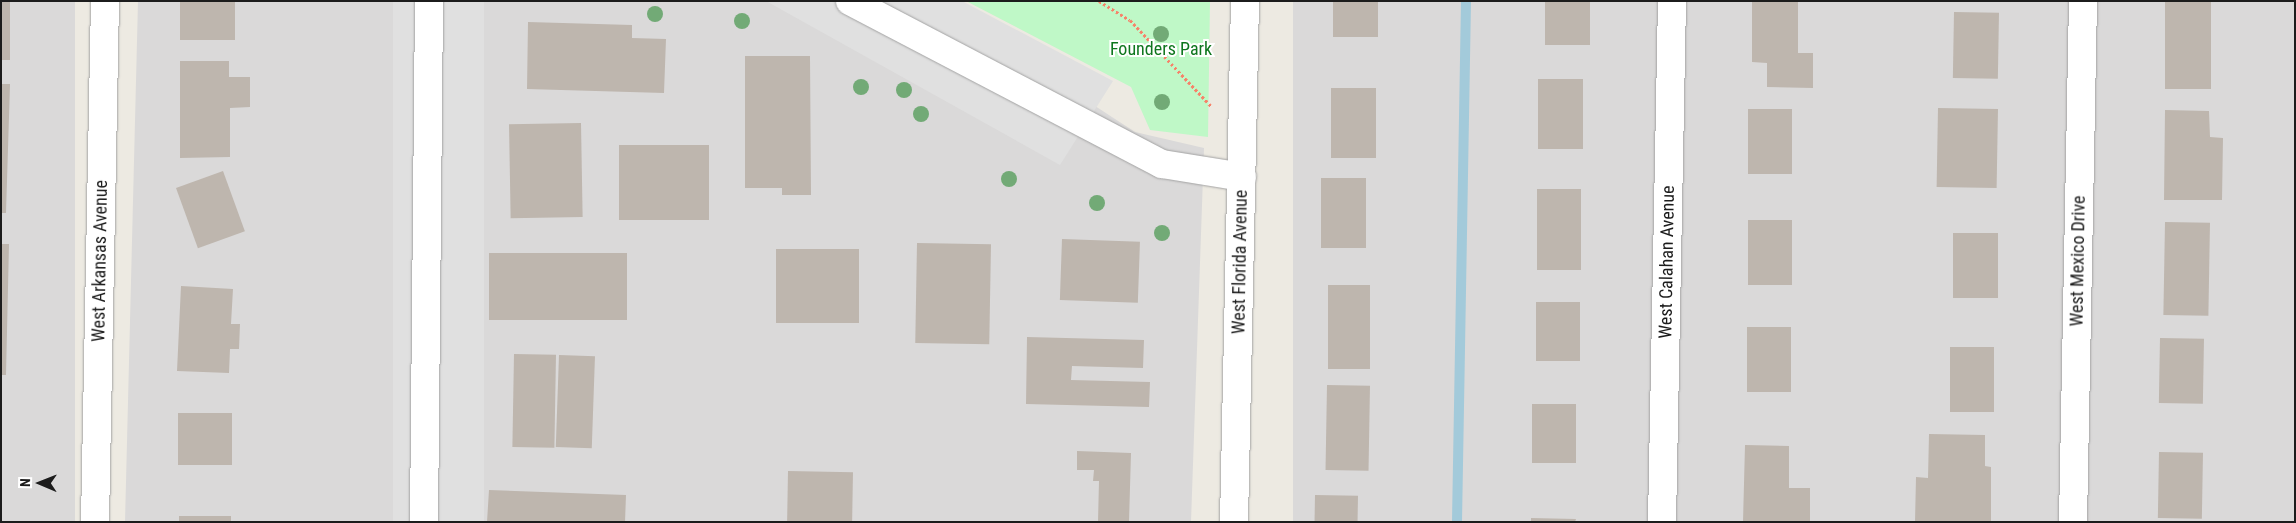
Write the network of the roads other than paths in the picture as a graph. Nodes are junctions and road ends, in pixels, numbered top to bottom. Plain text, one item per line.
1 (105, 1) edge
2 (429, 1) edge
3 (850, 1) edge
4 (1245, 1) edge
5 (1672, 1) edge
6 (2082, 1) edge
7 (1242, 177) junction
8 (95, 522) edge
9 (424, 522) edge
10 (1234, 522) edge
11 (1662, 522) edge
12 (2073, 522) edge

1 - 8 street, West Arkansas Avenue
2 - 9 street
3 - 7 street
4 - 7 street, West Florida Avenue
5 - 11 street, West Calahan Avenue
6 - 12 street, West Mexico Drive
7 - 10 street, West Florida Avenue

